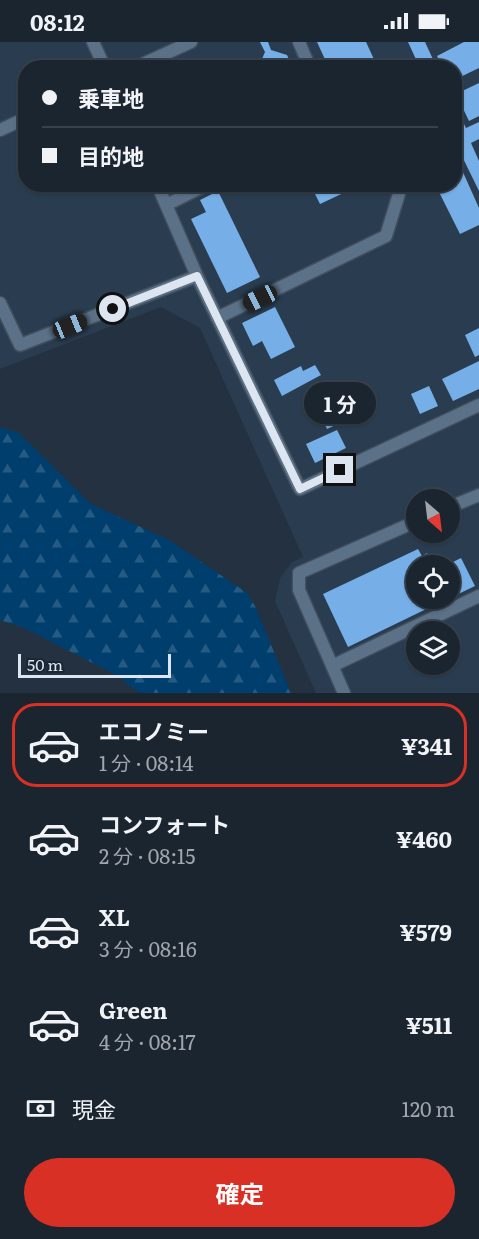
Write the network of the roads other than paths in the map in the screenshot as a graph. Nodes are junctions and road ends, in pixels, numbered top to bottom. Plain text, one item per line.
1 (93, 42) edge
2 (191, 42) edge
3 (299, 42) edge
4 (101, 60) edge
5 (152, 60) edge
6 (307, 60) edge
7 (18, 122) edge
8 (0, 130) edge
9 (160, 192) edge
10 (192, 192) edge
11 (400, 192) edge
12 (166, 205) junction
13 (197, 276) junction
14 (0, 303) edge
15 (217, 318) junction
16 (479, 405) edge
17 (479, 495) edge
18 (460, 503) edge
19 (406, 526) edge
20 (479, 596) edge
21 (332, 666) junction
22 (344, 693) edge

1 - 4 lane
2 - 5 lane
3 - 6 lane
7 - 8 lane
9 - 12 lane
10 - 12 lane
11 - 15 lane
12 - 13 lane
13 - 14 lane
13 - 15 lane
15 - 16 lane
17 - 18 lane
19 - 21 lane
20 - 21 lane
21 - 22 lane

